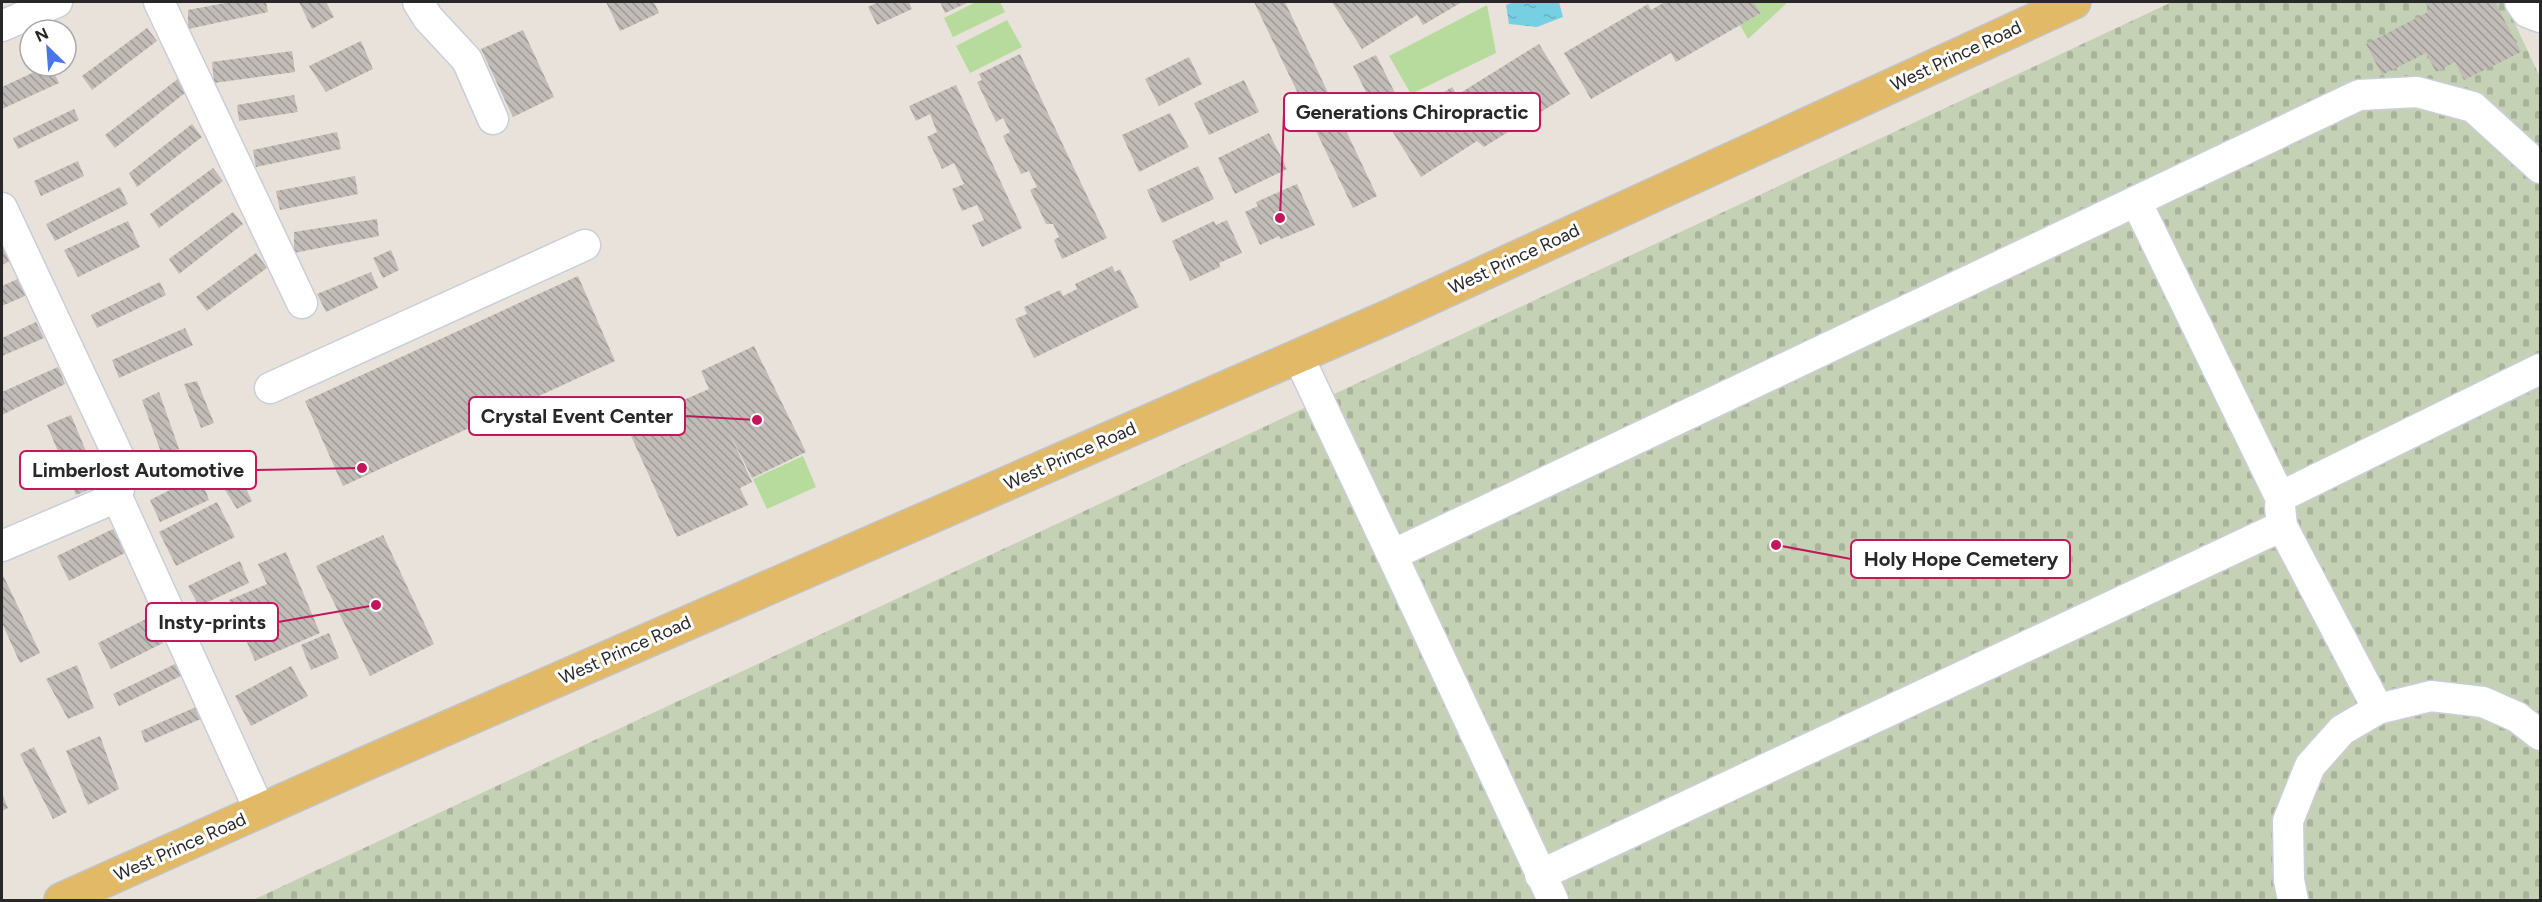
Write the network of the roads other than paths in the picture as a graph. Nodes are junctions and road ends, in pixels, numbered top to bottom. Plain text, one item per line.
1 (57, 2) edge
2 (159, 2) edge
3 (418, 2) edge
4 (2074, 2) edge
5 (2520, 2) edge
6 (2541, 16) edge
7 (2, 26) edge
8 (493, 119) dead end
9 (2541, 168) edge
10 (2136, 201) junction
11 (2, 208) edge
12 (585, 245) dead end
13 (302, 303) dead end
14 (1298, 356) junction
15 (2541, 369) edge
16 (270, 388) dead end
17 (117, 497) junction
18 (2281, 511) junction
19 (2, 546) edge
20 (1392, 555) junction
21 (2378, 709) junction
22 (2541, 735) edge
23 (260, 811) junction
24 (1547, 887) edge
25 (61, 900) edge
26 (2293, 900) edge

1 - 7 street
2 - 13 street
3 - 8 street
4 - 14 main road, West Prince Road
5 - 6 street
9 - 10 street
10 - 18 street
10 - 20 street
11 - 17 street
12 - 16 street
14 - 20 street
14 - 23 main road, West Prince Road
15 - 18 street
17 - 19 street
17 - 23 street
18 - 21 street
18 - 24 street
20 - 24 street
21 - 22 street
21 - 26 street
23 - 25 main road, West Prince Road

